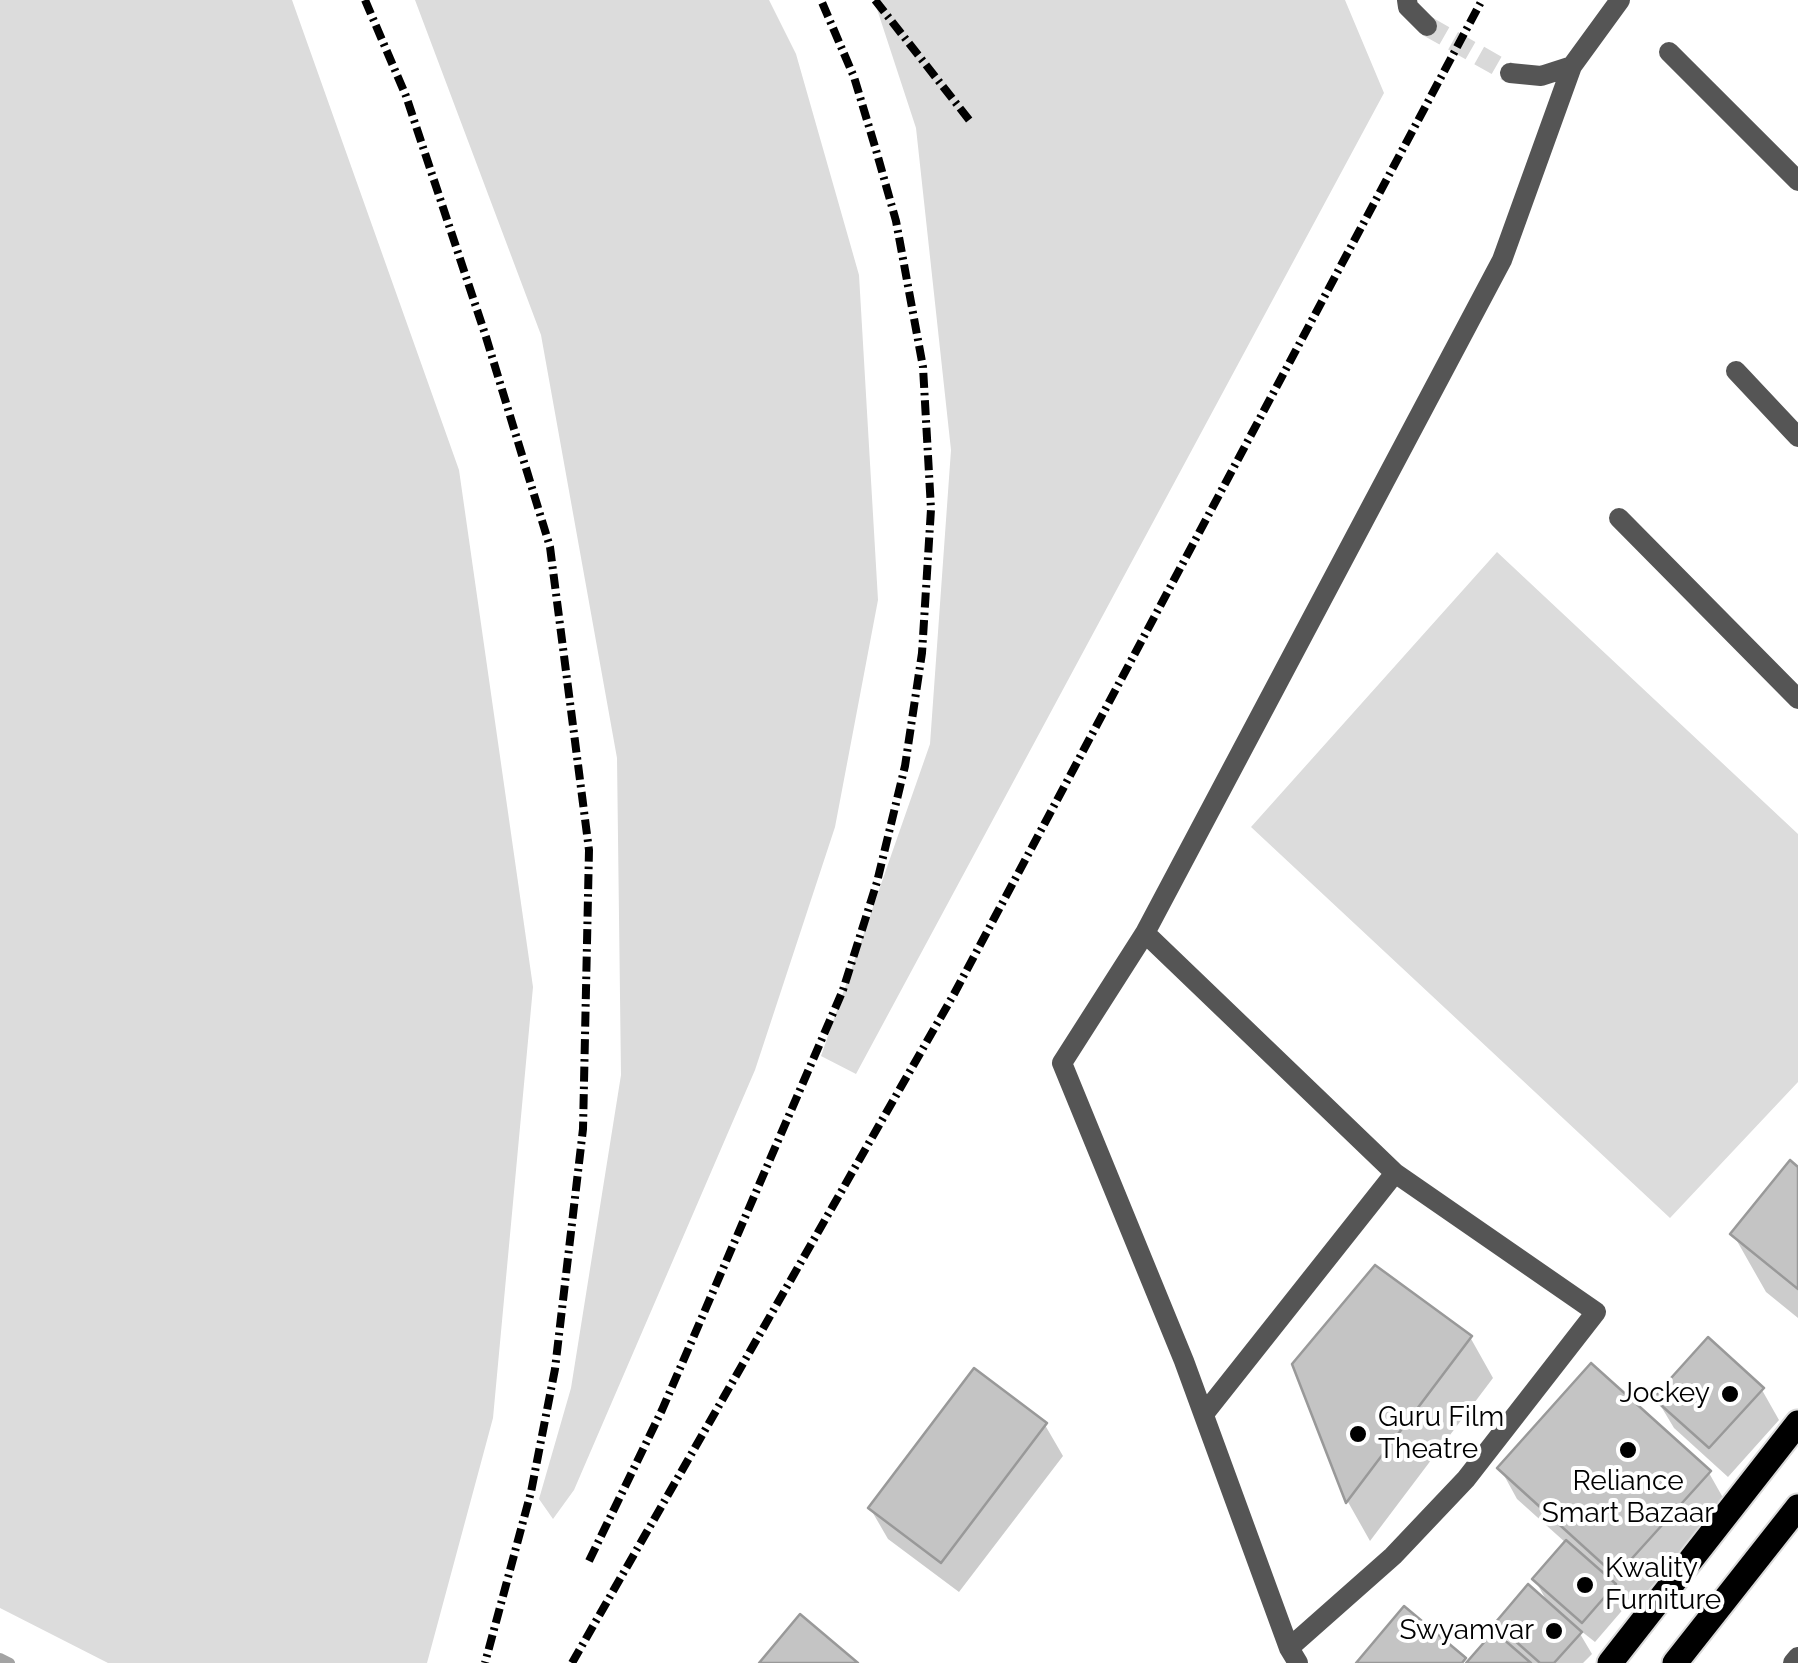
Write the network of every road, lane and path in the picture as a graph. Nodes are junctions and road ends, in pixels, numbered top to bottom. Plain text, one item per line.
1 (1407, 0) edge
2 (1620, 0) edge
3 (1427, 26) tunnel mouth
4 (1670, 52) dead end
5 (1572, 66) junction
6 (1510, 73) tunnel mouth
7 (1798, 182) edge
8 (1736, 371) dead end
9 (1798, 436) edge
10 (1619, 518) dead end
11 (1798, 699) edge
12 (1145, 933) junction
13 (1395, 1173) junction
14 (1204, 1414) junction
15 (1798, 1423) edge
16 (1798, 1507) edge
17 (1294, 1656) edge
18 (1798, 1656) edge
19 (1610, 1663) edge
20 (1675, 1663) edge
21 (1793, 1663) edge

1 - 3 street
2 - 5 street
4 - 7 street
5 - 6 street
5 - 12 street
8 - 9 street
10 - 11 street
12 - 13 street
12 - 14 street
13 - 14 street
13 - 17 street
14 - 17 street
15 - 19 main road
16 - 20 main road
18 - 21 street

